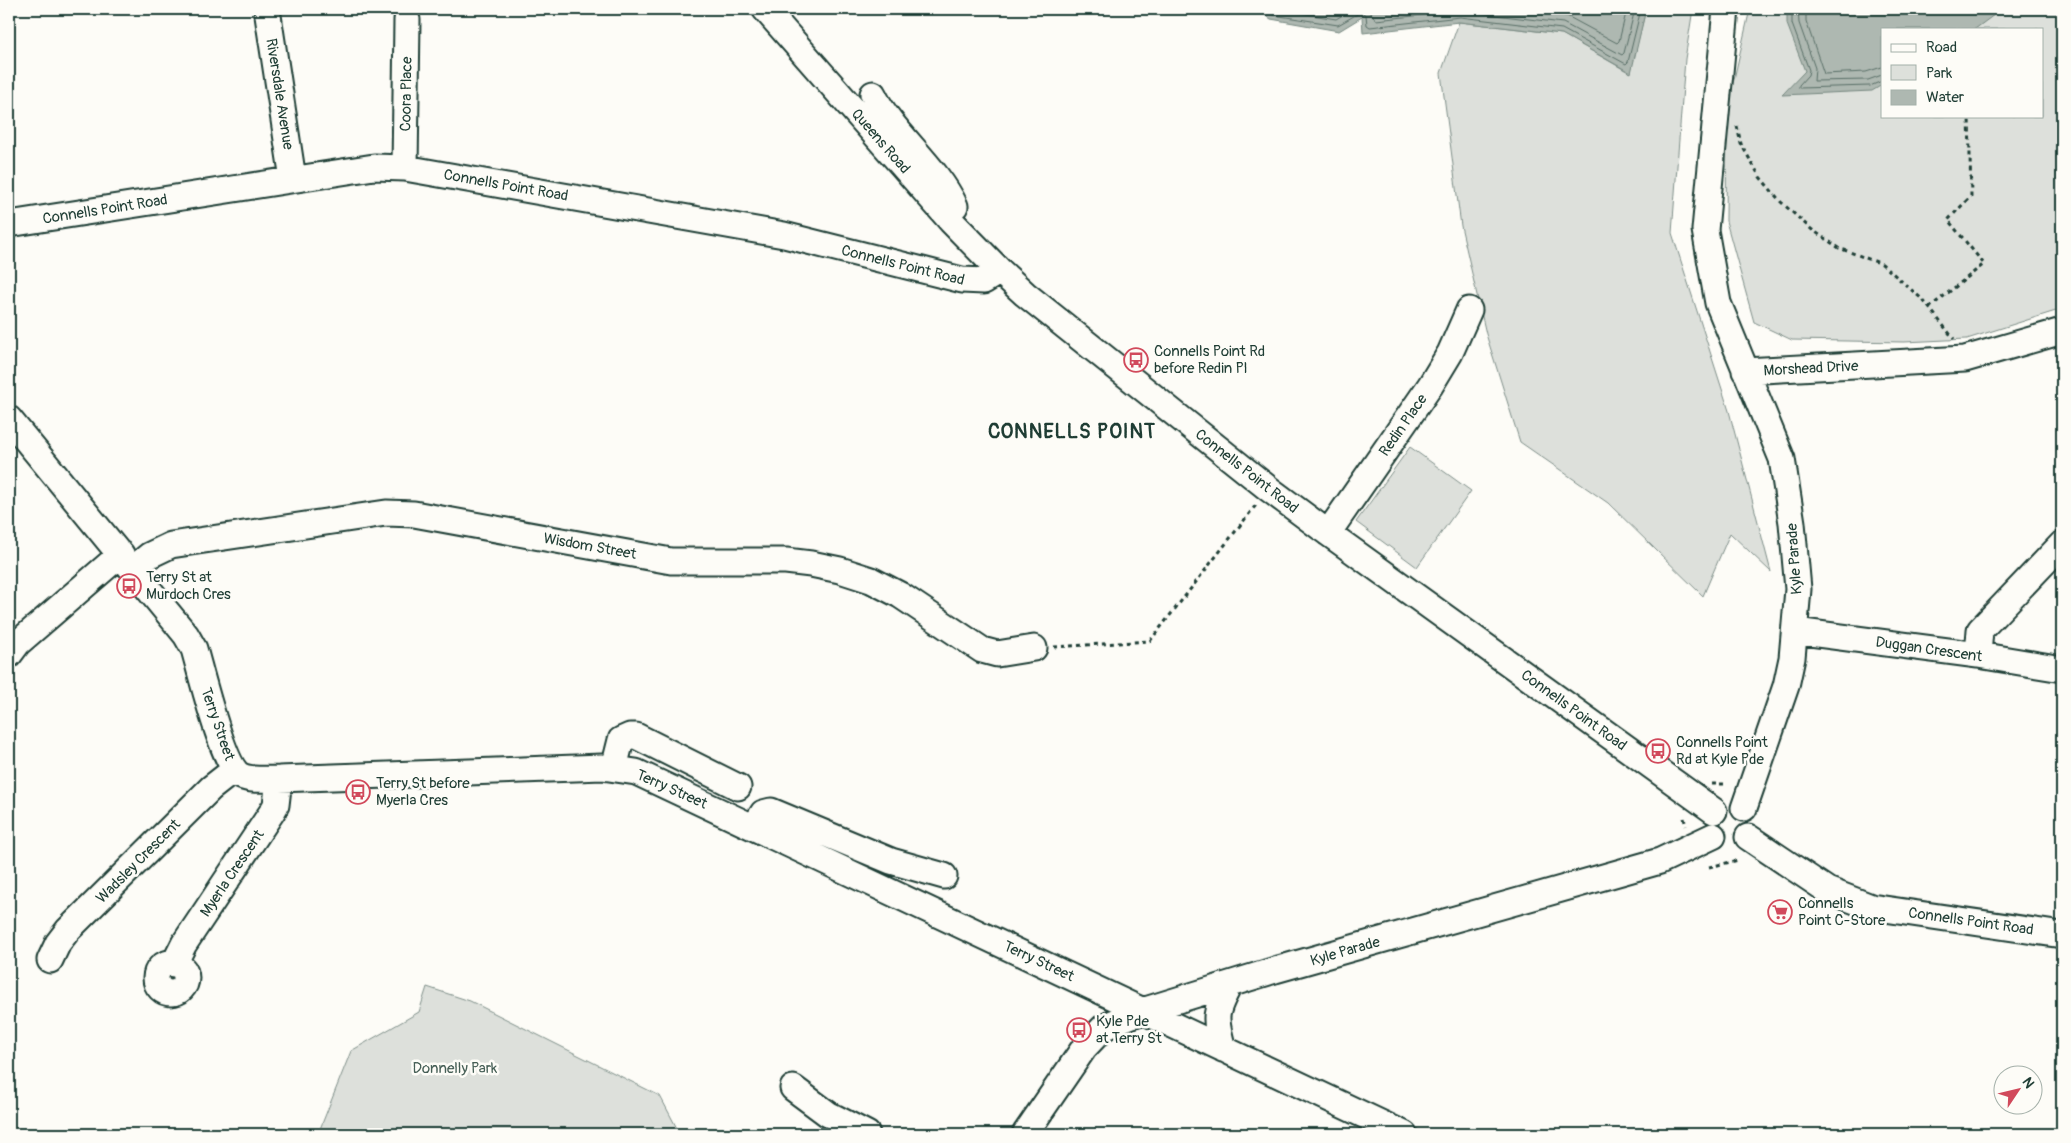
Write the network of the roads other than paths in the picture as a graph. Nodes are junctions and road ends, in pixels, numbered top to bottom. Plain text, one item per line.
1 (267, 9) edge
2 (764, 9) edge
3 (1726, 9) edge
4 (407, 20) dead end
5 (873, 94) dead end
6 (405, 168) junction
7 (294, 179) junction
8 (951, 221) junction
9 (9, 224) edge
10 (1000, 271) junction
11 (1469, 310) dead end
12 (2062, 331) edge
13 (1745, 371) junction
14 (9, 419) edge
15 (1328, 533) junction
16 (2062, 544) edge
17 (127, 562) junction
18 (1795, 631) junction
19 (1034, 648) road end
20 (9, 655) edge
21 (1978, 655) junction
22 (2062, 669) edge
23 (614, 768) junction
24 (234, 770) junction
25 (279, 779) junction
26 (738, 787) dead end
27 (1744, 808) junction
28 (1714, 811) junction
29 (754, 827) junction
30 (1713, 836) junction
31 (1744, 849) junction
32 (944, 876) dead end
33 (2062, 935) edge
34 (50, 960) dead end
35 (174, 964) dead end
36 (1230, 984) junction
37 (1142, 1011) junction
38 (1223, 1048) junction
39 (793, 1088) dead end
40 (867, 1134) edge
41 (1025, 1134) edge
42 (1404, 1134) edge

1 - 7 street, Riversdale Avenue
2 - 8 street, Queens Road
3 - 13 street, Morshead Drive
4 - 6 street, Coora Place
5 - 8 street
6 - 7 street, Connells Point Road
6 - 10 street, Connells Point Road
7 - 9 street, Connells Point Road
8 - 10 street, Queens Road
10 - 15 street, Connells Point Road
11 - 15 street, Redin Place
12 - 13 street, Morshead Drive
13 - 18 street, Kyle Parade
14 - 17 street, Terry Street
15 - 28 street, Connells Point Road
16 - 21 street
17 - 19 street, Wisdom Street
17 - 20 street, Wisdom Street
17 - 24 street, Terry Street
18 - 21 street, Duggan Crescent
18 - 27 street, Kyle Parade
21 - 22 street, Duggan Crescent
23 - 25 street, Terry Street
23 - 26 street
23 - 29 street, Terry Street
24 - 25 street, Terry Street
24 - 34 street, Wadsley Crescent
25 - 35 street, Myerla Crescent
27 - 28 street
27 - 31 street
28 - 30 street
29 - 32 street
29 - 37 street, Terry Street
30 - 31 street
30 - 36 street, Kyle Parade
31 - 33 street, Connells Point Road
36 - 37 street, Kyle Parade
36 - 38 street
37 - 38 street, Terry Street
37 - 41 street, Kyle Parade
38 - 42 street, Terry Street
39 - 40 street

